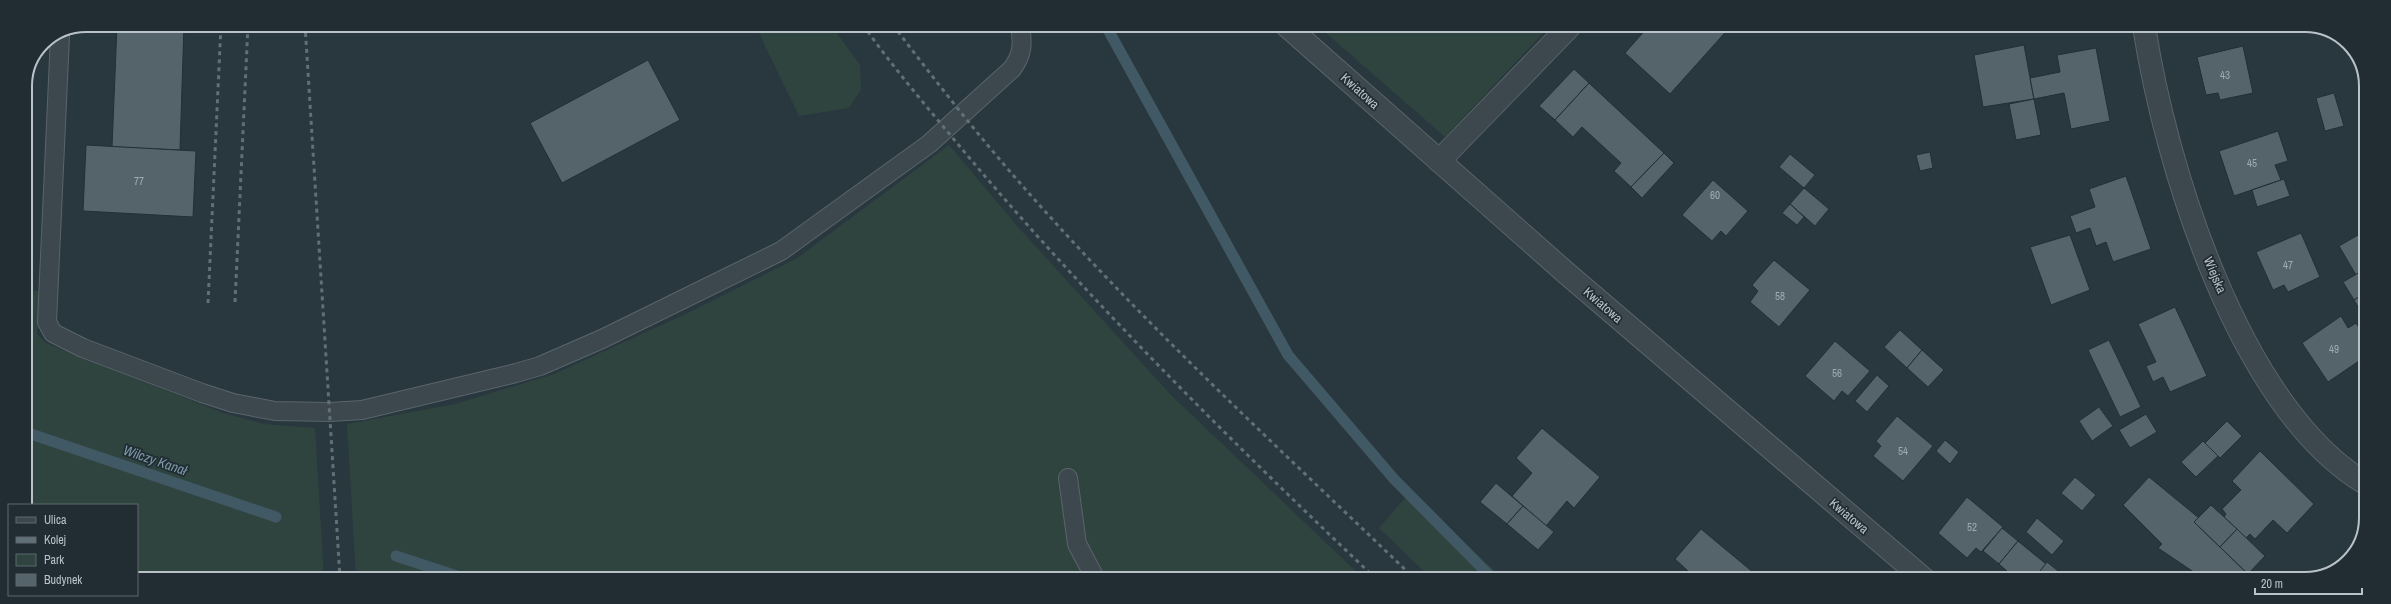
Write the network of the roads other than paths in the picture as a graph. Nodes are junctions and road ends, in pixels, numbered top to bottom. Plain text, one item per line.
1 (1021, 32) edge
2 (1294, 32) edge
3 (1564, 32) edge
4 (2145, 32) edge
5 (60, 39) edge
6 (1439, 161) junction
7 (1068, 478) dead end
8 (2359, 478) edge
9 (1092, 572) edge
10 (1916, 572) edge

1 - 5 lane
2 - 6 street, Kwiatowa
3 - 6 street
4 - 8 street, Wiejska
6 - 10 street, Kwiatowa
7 - 9 lane

